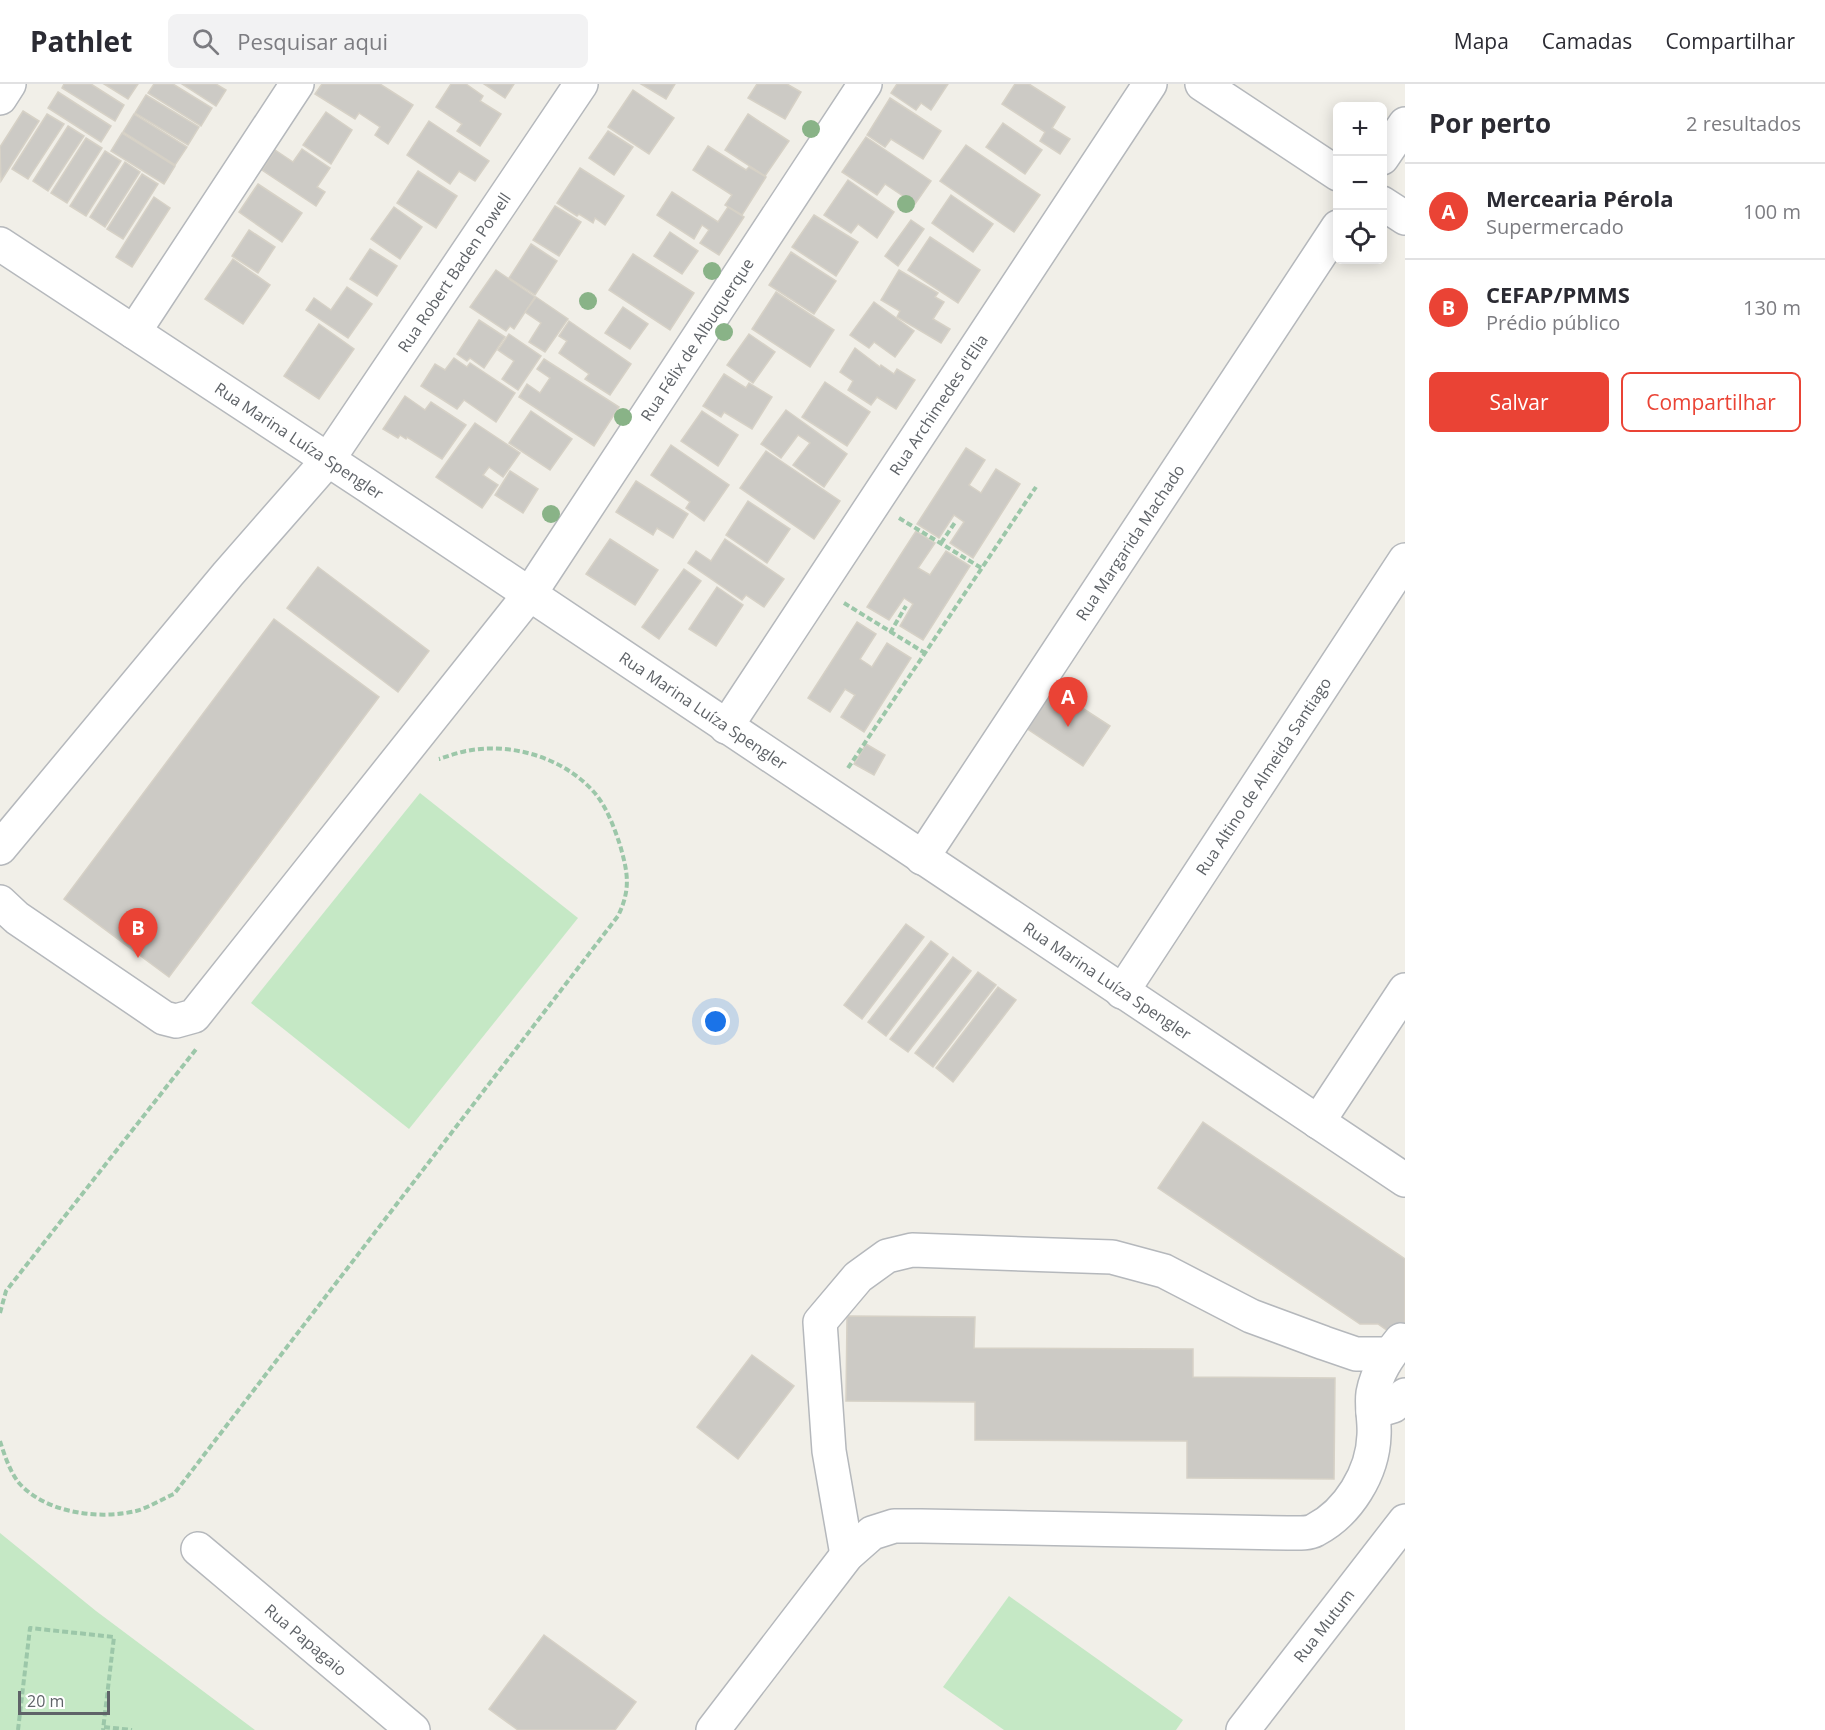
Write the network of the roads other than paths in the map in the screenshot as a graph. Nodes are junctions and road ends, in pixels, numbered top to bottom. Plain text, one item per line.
1 (9, 84) edge
2 (297, 84) edge
3 (581, 84) edge
4 (865, 84) edge
5 (1150, 84) edge
6 (1202, 84) edge
7 (0, 98) edge
8 (1405, 124) edge
9 (1384, 156) edge
10 (1333, 171) edge
11 (1387, 206) edge
12 (1405, 218) edge
13 (1333, 235) edge
14 (0, 244) edge
15 (134, 332) junction
16 (327, 461) junction
17 (1405, 560) edge
18 (529, 595) junction
19 (726, 727) junction
20 (0, 848) edge
21 (922, 858) junction
22 (0, 902) edge
23 (1405, 990) edge
24 (1122, 992) junction
25 (1318, 1122) junction
26 (1405, 1180) edge
27 (1405, 1395) edge
28 (1373, 1412) junction
29 (1405, 1521) edge
30 (198, 1549) dead end
31 (847, 1555) junction
32 (413, 1730) edge
33 (713, 1730) edge
34 (1243, 1730) edge

1 - 7 street
2 - 15 street
3 - 16 street, Rua Robert Baden Powell
4 - 18 street, Rua Félix de Albuquerque
5 - 19 street, Rua Archimedes d'Elia
6 - 10 street
8 - 9 street
11 - 12 street
13 - 21 street, Rua Margarida Machado
14 - 15 street, Rua Marina Luíza Spengler
15 - 16 street, Rua Marina Luíza Spengler
16 - 18 street, Rua Marina Luíza Spengler
16 - 20 street, Rua Robert Baden Powell
17 - 24 street, Rua Altino de Almeida Santiago
18 - 19 street, Rua Marina Luíza Spengler
18 - 22 street, Rua Félix de Albuquerque
19 - 21 street, Rua Marina Luíza Spengler
21 - 24 street, Rua Marina Luíza Spengler
23 - 25 street
24 - 25 street, Rua Marina Luíza Spengler
25 - 26 street, Rua Marina Luíza Spengler
27 - 28 street
28 - 31 street
28 - 31 street
29 - 34 street, Rua Mutum
30 - 32 street, Rua Papagaio
31 - 33 street

